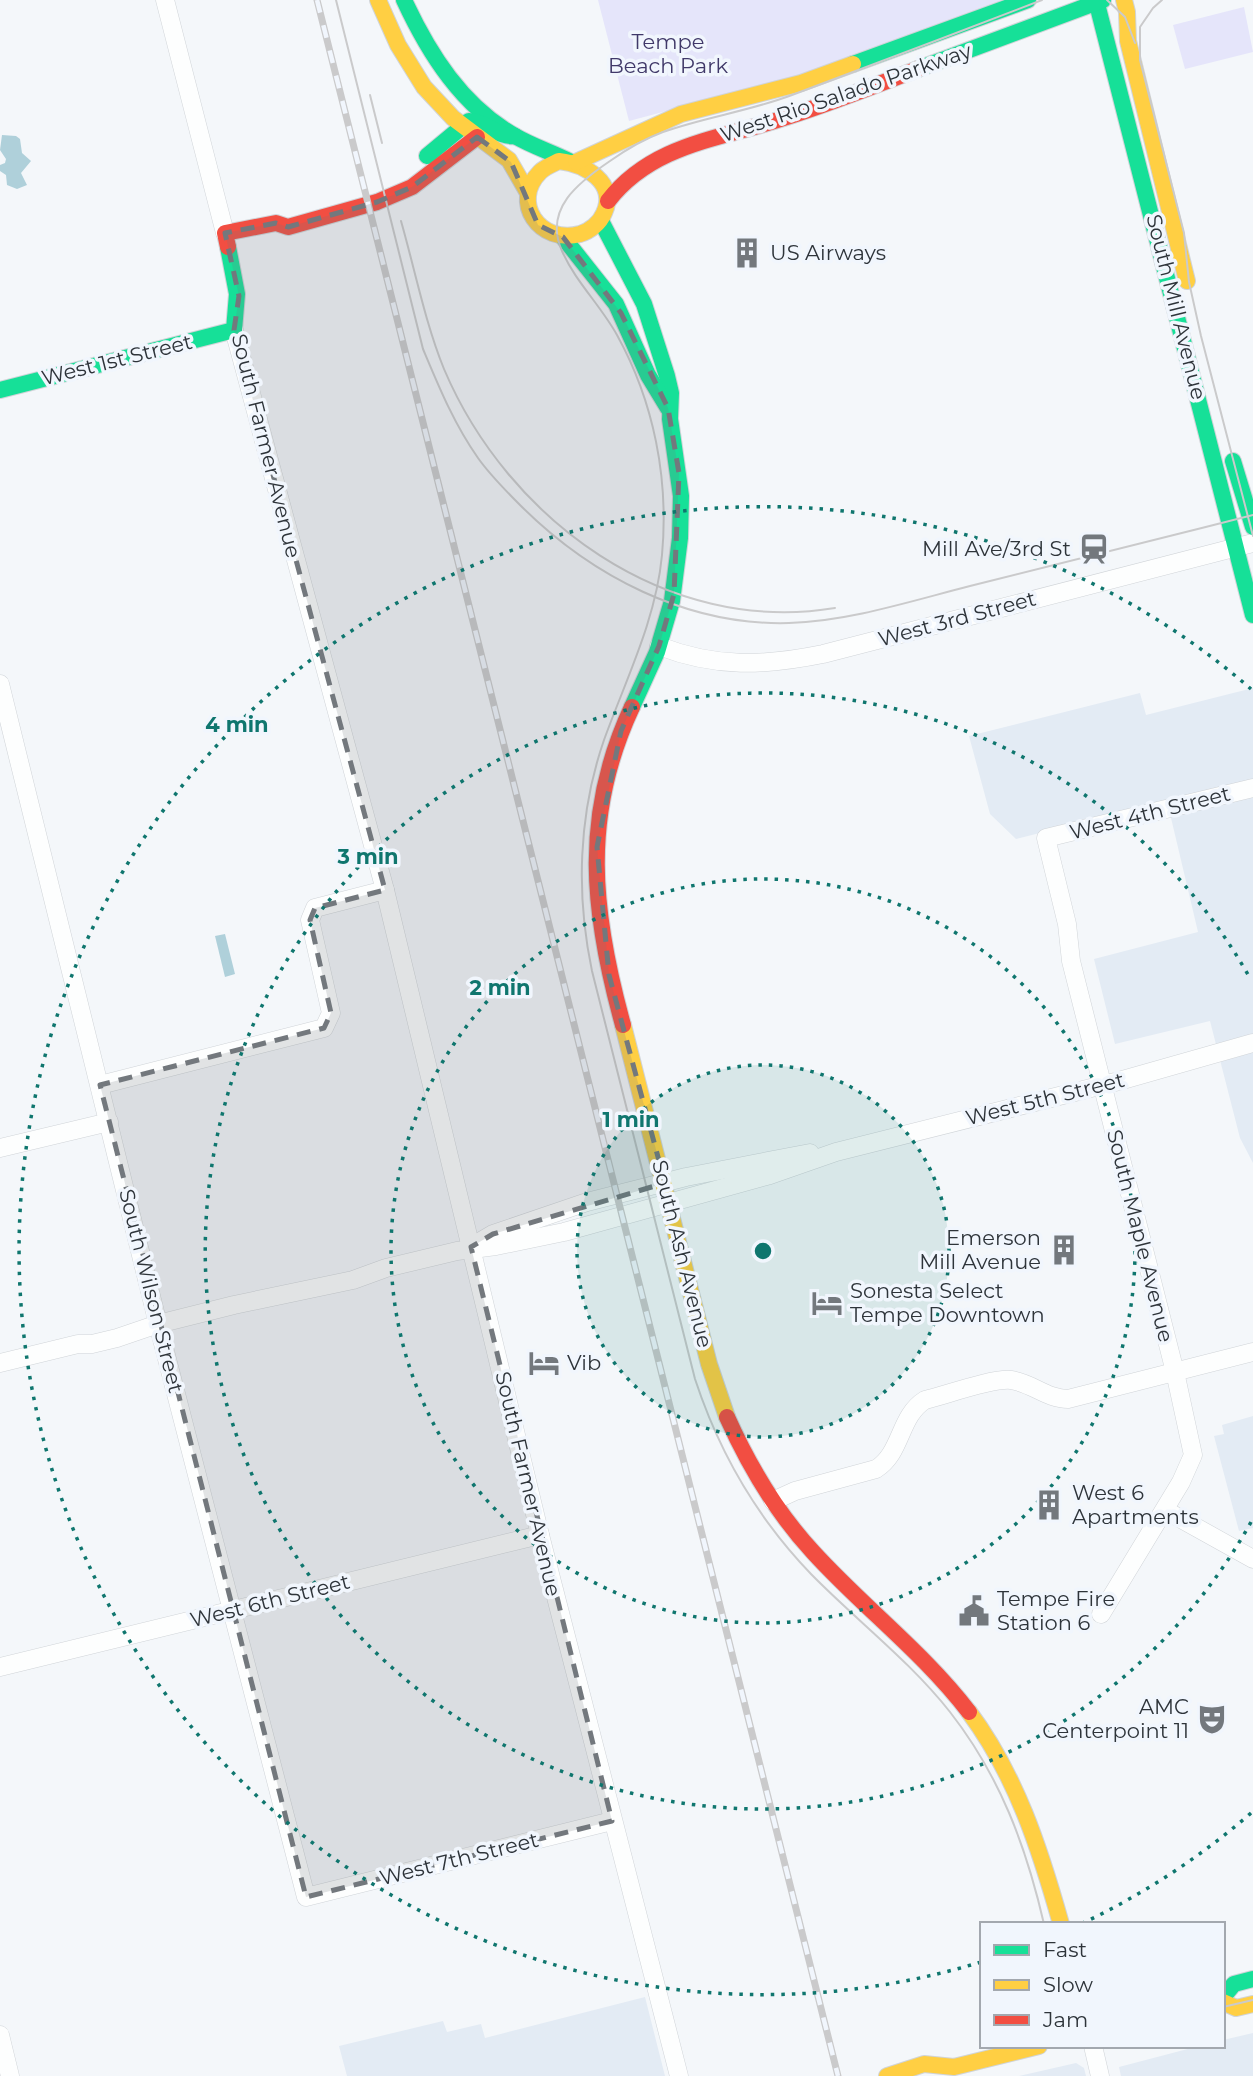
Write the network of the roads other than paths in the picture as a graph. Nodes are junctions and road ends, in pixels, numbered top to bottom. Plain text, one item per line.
1 (165, 0) edge
2 (377, 0) edge
3 (404, 0) edge
4 (1028, 0) edge
5 (1124, 0) edge
6 (1098, 1) edge
7 (921, 38) junction
8 (841, 98) junction
9 (681, 114) junction
10 (462, 127) junction
11 (515, 136) junction
12 (477, 137) junction
13 (549, 150) junction
14 (573, 162) junction
15 (528, 193) junction
16 (608, 201) junction
17 (601, 221) junction
18 (276, 223) junction
19 (225, 233) junction
20 (563, 237) junction
21 (1192, 298) dead end
22 (234, 330) junction
23 (0, 390) edge
24 (668, 408) junction
25 (1230, 448) dead end
26 (1253, 527) edge
27 (1245, 545) edge
28 (1253, 615) edge
29 (659, 646) junction
30 (0, 684) edge
31 (1253, 788) edge
32 (1046, 838) joint
33 (385, 890) junction
34 (1253, 1043) edge
35 (100, 1085) junction
36 (1102, 1085) junction
37 (109, 1122) junction
38 (0, 1148) edge
39 (836, 1152) junction
40 (665, 1183) junction
41 (670, 1203) junction
42 (471, 1247) junction
43 (158, 1324) junction
44 (1253, 1352) edge
45 (0, 1363) edge
46 (1175, 1372) junction
47 (773, 1500) junction
48 (1164, 1510) junction
49 (540, 1535) junction
50 (1253, 1559) edge
51 (231, 1610) junction
52 (1101, 1614) dead end
53 (0, 1667) edge
54 (612, 1821) junction
55 (306, 1897) joint
56 (1060, 1922) edge
57 (1253, 1979) edge
58 (1225, 1995) edge
59 (1225, 2003) edge
60 (1253, 2004) edge
61 (0, 2035) edge
62 (1032, 2048) edge
63 (1093, 2048) edge
64 (949, 2072) edge
65 (10, 2076) edge
66 (679, 2076) edge
67 (887, 2076) edge
68 (1100, 2076) edge

1 - 19 street, South Farmer Avenue
2 - 10 main road
3 - 11 main road
4 - 7 main road, West Rio Salado Parkway
5 - 21 main road, South Mill Avenue
6 - 8 main road, West Rio Salado Parkway
6 - 27 main road, South Mill Avenue
7 - 8 main road
7 - 9 main road, West Rio Salado Parkway
8 - 16 main road, West Rio Salado Parkway
9 - 13 main road, West Rio Salado Parkway
9 - 14 main road, West Rio Salado Parkway
10 - 11 main road
10 - 12 main road
10 - 18 main road
11 - 13 main road
12 - 15 main road
12 - 18 main road
13 - 14 main road
14 - 15 main road
14 - 16 main road
15 - 20 main road
16 - 17 main road
17 - 20 main road
17 - 24 main road, South Ash Avenue
18 - 19 main road
19 - 22 main road, South Farmer Avenue
20 - 24 main road, South Ash Avenue
22 - 23 main road, West 1st Street
22 - 33 street, South Farmer Avenue
24 - 29 main road, South Ash Avenue
25 - 26 main road
27 - 28 main road, South Mill Avenue
27 - 29 street, West 3rd Street
29 - 40 main road, South Ash Avenue
30 - 35 street, South Wilson Street
31 - 32 street, West 4th Street
32 - 36 street, South Maple Avenue
33 - 35 street
33 - 42 street, South Farmer Avenue
34 - 36 street, West 5th Street
35 - 37 street, South Wilson Street
36 - 39 street, West 5th Street
36 - 46 street, South Maple Avenue
37 - 38 street
37 - 43 street, South Wilson Street
39 - 40 street, West 5th Street
39 - 41 street, West 5th Street
40 - 41 main road, South Ash Avenue
40 - 42 street, West 5th Street
41 - 42 street, West 5th Street
41 - 47 main road, South Ash Avenue
42 - 43 street, West 5th Street
42 - 49 street, South Farmer Avenue
43 - 45 street, West 5th Street
43 - 51 street, South Wilson Street
44 - 46 street
46 - 47 street
46 - 48 street, South Maple Avenue
47 - 56 main road, South Ash Avenue
48 - 50 street
48 - 52 street, South Maple Avenue
49 - 51 street, West 6th Street
49 - 54 street, South Farmer Avenue
51 - 53 street, West 6th Street
51 - 55 street, South Wilson Street
54 - 55 street, West 7th Street
54 - 66 street, South Farmer Avenue
57 - 58 main road
59 - 60 main road
61 - 65 street
62 - 64 main road
63 - 68 street
64 - 67 main road

